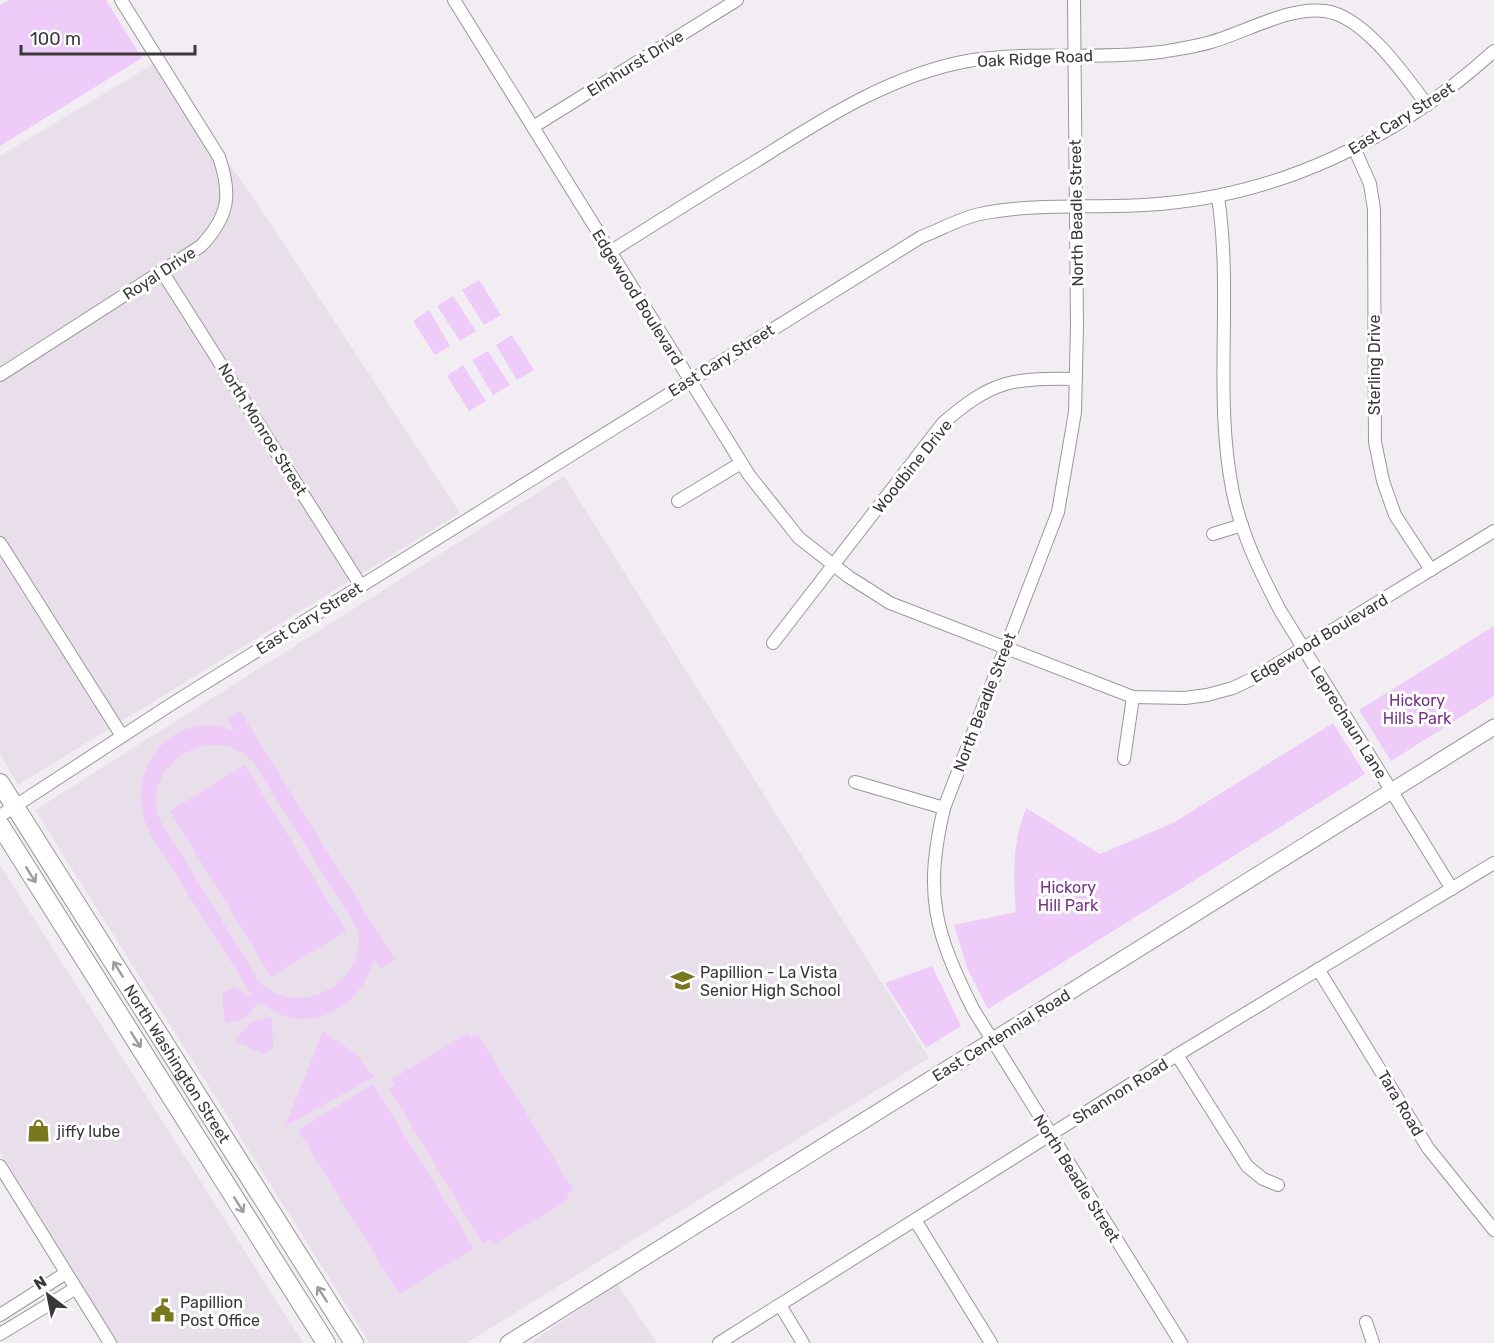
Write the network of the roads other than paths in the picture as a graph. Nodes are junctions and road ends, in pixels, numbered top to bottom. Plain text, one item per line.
1 (121, 0) edge
2 (737, 0) edge
3 (1074, 0) edge
4 (456, 1) edge
5 (1494, 51) edge
6 (1074, 56) junction
7 (1427, 105) junction
8 (532, 127) junction
9 (1355, 150) junction
10 (1218, 197) junction
11 (1075, 206) junction
12 (610, 252) junction
13 (164, 273) junction
14 (0, 375) edge
15 (1076, 379) junction
16 (689, 380) junction
17 (741, 463) junction
18 (678, 501) dead end
19 (1242, 525) junction
20 (1494, 531) edge
21 (1213, 534) dead end
22 (0, 543) edge
23 (834, 566) junction
24 (1431, 570) junction
25 (362, 586) junction
26 (773, 643) dead end
27 (1005, 645) junction
28 (1304, 650) junction
29 (1133, 697) junction
30 (1494, 727) edge
31 (122, 736) junction
32 (1124, 759) dead end
33 (855, 782) dead end
34 (0, 783) edge
35 (1391, 791) junction
36 (944, 808) junction
37 (8, 812) edge
38 (0, 825) edge
39 (1494, 863) edge
40 (1452, 889) junction
41 (1318, 969) junction
42 (992, 1042) junction
43 (1177, 1055) junction
44 (1050, 1136) junction
45 (0, 1166) edge
46 (1278, 1185) dead end
47 (915, 1220) junction
48 (1494, 1230) edge
49 (66, 1273) junction
50 (76, 1288) junction
51 (780, 1305) junction
52 (0, 1315) edge
53 (1366, 1322) dead end
54 (0, 1334) edge
55 (110, 1343) edge
56 (326, 1343) edge
57 (354, 1343) edge
58 (508, 1343) edge
59 (719, 1343) edge
60 (803, 1343) edge
61 (991, 1343) edge
62 (1181, 1343) edge
63 (1373, 1343) edge

1 - 13 street, Royal Drive
2 - 8 street, Elmhurst Drive
3 - 6 street, North Beadle Street
4 - 8 street, Edgewood Boulevard
5 - 7 street, East Cary Street
6 - 7 street, Oak Ridge Road
6 - 11 street, North Beadle Street
6 - 12 street, Oak Ridge Road
7 - 9 street, East Cary Street
8 - 12 street, Edgewood Boulevard
9 - 10 street, East Cary Street
9 - 24 street, Sterling Drive
10 - 11 street, East Cary Street
10 - 19 street, Leprechaun Lane
11 - 15 street, North Beadle Street
11 - 16 street, East Cary Street
12 - 16 street, Edgewood Boulevard
13 - 14 street, Royal Drive
13 - 25 street, North Monroe Street
15 - 23 street, Woodbine Drive
15 - 27 street, North Beadle Street
16 - 17 street, Edgewood Boulevard
16 - 25 street, East Cary Street
17 - 18 street
17 - 23 street, Edgewood Boulevard
19 - 21 street
19 - 28 street, Leprechaun Lane
20 - 24 street, Edgewood Boulevard
22 - 31 street
23 - 26 street, Woodbine Drive
23 - 27 street, Edgewood Boulevard
24 - 28 street, Edgewood Boulevard
25 - 31 street, East Cary Street
27 - 29 street, Edgewood Boulevard
27 - 36 street, North Beadle Street
28 - 29 street, Edgewood Boulevard
28 - 35 street, Leprechaun Lane
29 - 32 street
30 - 35 street, East Centennial Road
31 - 37 street, East Cary Street
33 - 36 street
34 - 37 main road, North Washington Street
35 - 40 street, Leprechaun Lane
35 - 42 street, East Centennial Road
36 - 42 street, North Beadle Street
57 -> 37 main road, North Washington Street
38 -> 56 main road, North Washington Street
39 - 40 street, Shannon Road
40 - 41 street, Shannon Road
41 - 43 street, Shannon Road
41 - 48 street, Tara Road
42 - 44 street, North Beadle Street
42 - 58 street, East Centennial Road
43 - 44 street, Shannon Road
43 - 46 street
44 - 47 street, Shannon Road
44 - 62 street, North Beadle Street
45 - 49 street
47 - 51 street, Shannon Road
47 - 61 street
49 - 50 street
49 - 52 street
50 - 54 street
50 - 55 street
51 - 59 street, Shannon Road
51 - 60 street
53 - 63 street

